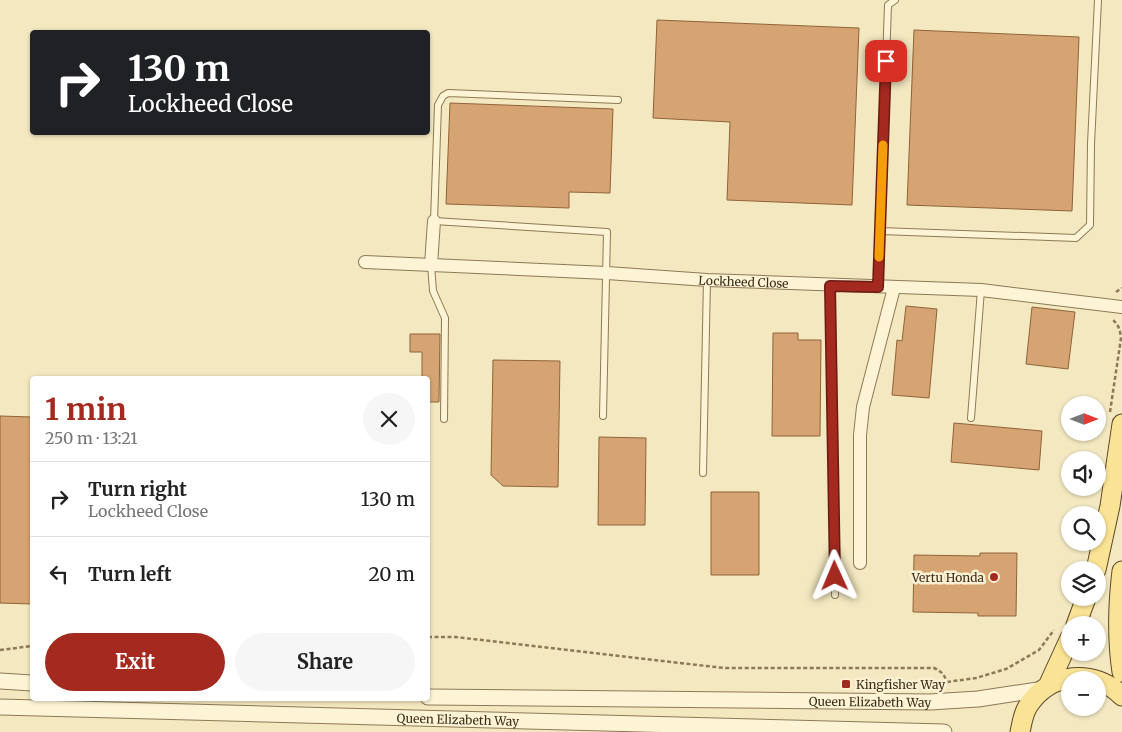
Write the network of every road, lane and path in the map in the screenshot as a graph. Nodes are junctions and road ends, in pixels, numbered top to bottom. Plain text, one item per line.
1 (895, 0) edge
2 (1098, 0) edge
3 (618, 100) dead end
4 (434, 221) junction
5 (880, 230) junction
6 (364, 262) dead end
7 (431, 265) junction
8 (607, 273) junction
9 (707, 280) junction
10 (830, 286) junction
11 (878, 287) junction
12 (894, 288) junction
13 (1122, 288) edge
14 (981, 290) junction
15 (1103, 305) junction
16 (1122, 307) edge
17 (603, 416) dead end
18 (971, 418) dead end
19 (444, 419) dead end
20 (1116, 420) edge
21 (703, 473) dead end
22 (1098, 561) edge
23 (860, 563) dead end
24 (1122, 570) edge
25 (835, 595) dead end
26 (1061, 635) edge
27 (430, 637) edge
28 (30, 646) edge
29 (1061, 648) edge
30 (0, 650) edge
31 (1122, 672) edge
32 (0, 681) edge
33 (947, 682) junction
34 (30, 683) edge
35 (930, 683) dead end
36 (1046, 687) junction
37 (1122, 696) edge
38 (430, 698) edge
39 (0, 706) edge
40 (944, 732) edge
41 (1020, 732) edge

1 - 5 lane
2 - 5 lane
3 - 4 lane
4 - 7 street
4 - 8 lane
5 - 11 lane
6 - 7 street, Lockheed Close
7 - 8 street, Lockheed Close
7 - 19 lane
8 - 9 street, Lockheed Close
8 - 17 lane
9 - 10 street, Lockheed Close
9 - 21 lane
10 - 11 street, Lockheed Close
10 - 25 lane
11 - 12 street, Lockheed Close
12 - 14 street, Lockheed Close
12 - 23 street
13 - 15 path
14 - 15 street, Lockheed Close
14 - 18 lane
15 - 16 street, Lockheed Close
15 - 20 path
20 - 22 main road
24 - 31 main road
26 - 33 path
27 - 33 path
28 - 30 path
29 - 36 main road
32 - 34 street
33 - 35 path
36 - 37 main road
36 - 38 street, Queen Elizabeth Way
36 - 41 main road
39 - 40 street, Queen Elizabeth Way

